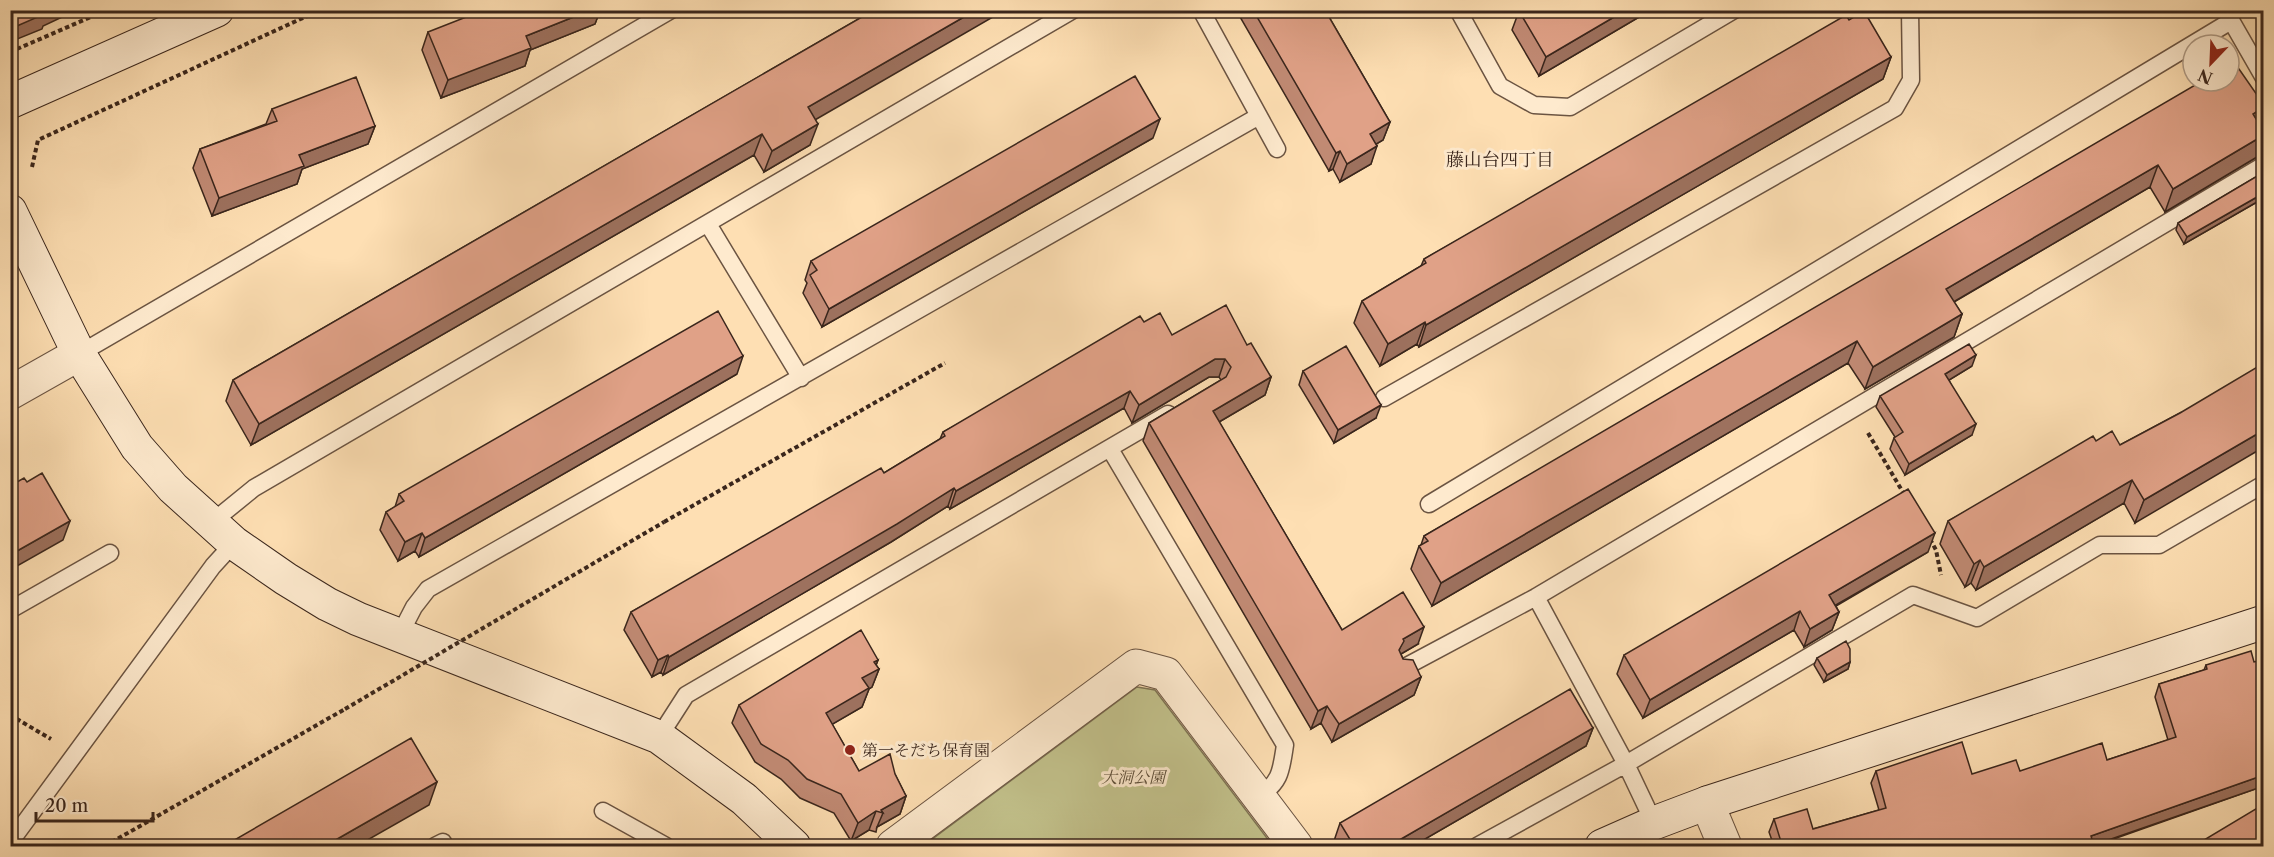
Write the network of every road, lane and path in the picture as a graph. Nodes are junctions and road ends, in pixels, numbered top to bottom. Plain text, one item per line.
1 (107, 10) edge
2 (217, 10) edge
3 (320, 10) edge
4 (671, 10) edge
5 (1073, 10) edge
6 (1201, 10) edge
7 (1458, 10) edge
8 (1734, 10) edge
9 (1910, 10) edge
10 (2228, 16) edge
11 (10, 52) edge
12 (2264, 78) edge
13 (10, 102) edge
14 (1259, 116) junction
15 (1277, 149) dead end
16 (2264, 165) edge
17 (32, 167) dead end
18 (10, 211) edge
19 (708, 224) junction
20 (79, 354) junction
21 (945, 363) dead end
22 (801, 378) junction
23 (10, 393) edge
24 (1384, 398) dead end
25 (1186, 403) edge
26 (1854, 408) junction
27 (1110, 449) junction
28 (2264, 484) edge
29 (1907, 499) edge
30 (1429, 504) dead end
31 (1924, 530) edge
32 (222, 533) junction
33 (110, 553) dead end
34 (1536, 597) junction
35 (1948, 608) junction
36 (10, 610) edge
37 (2264, 622) edge
38 (399, 636) junction
39 (1403, 668) edge
40 (10, 715) edge
41 (659, 737) junction
42 (56, 742) dead end
43 (1626, 764) junction
44 (1258, 797) junction
45 (1707, 803) junction
46 (603, 811) dead end
47 (1654, 823) junction
48 (10, 837) edge
49 (105, 846) edge
50 (666, 846) edge
51 (794, 846) edge
52 (893, 846) edge
53 (1296, 846) edge
54 (1477, 846) edge
55 (1602, 846) edge
56 (1725, 846) edge

1 - 11 path
2 - 13 street
3 - 17 path
4 - 20 lane
5 - 19 lane
6 - 14 lane
7 - 8 lane
9 - 24 lane
10 - 12 lane
10 - 30 lane
14 - 15 lane
14 - 22 lane
16 - 26 lane
18 - 20 street
19 - 22 lane
19 - 32 lane
20 - 23 street
20 - 32 street
21 - 49 path, bridge
22 - 38 lane
25 - 27 lane
26 - 29 path
26 - 34 lane
27 - 41 lane
27 - 44 lane
28 - 35 lane
31 - 35 path
32 - 38 street
32 - 48 lane
33 - 36 lane
34 - 39 lane
34 - 43 lane
35 - 43 lane
37 - 45 street
38 - 41 street
40 - 42 path
41 - 51 street
43 - 47 lane
43 - 54 lane
44 - 52 street
44 - 53 street
45 - 47 street
45 - 56 street
46 - 50 lane
47 - 55 street

